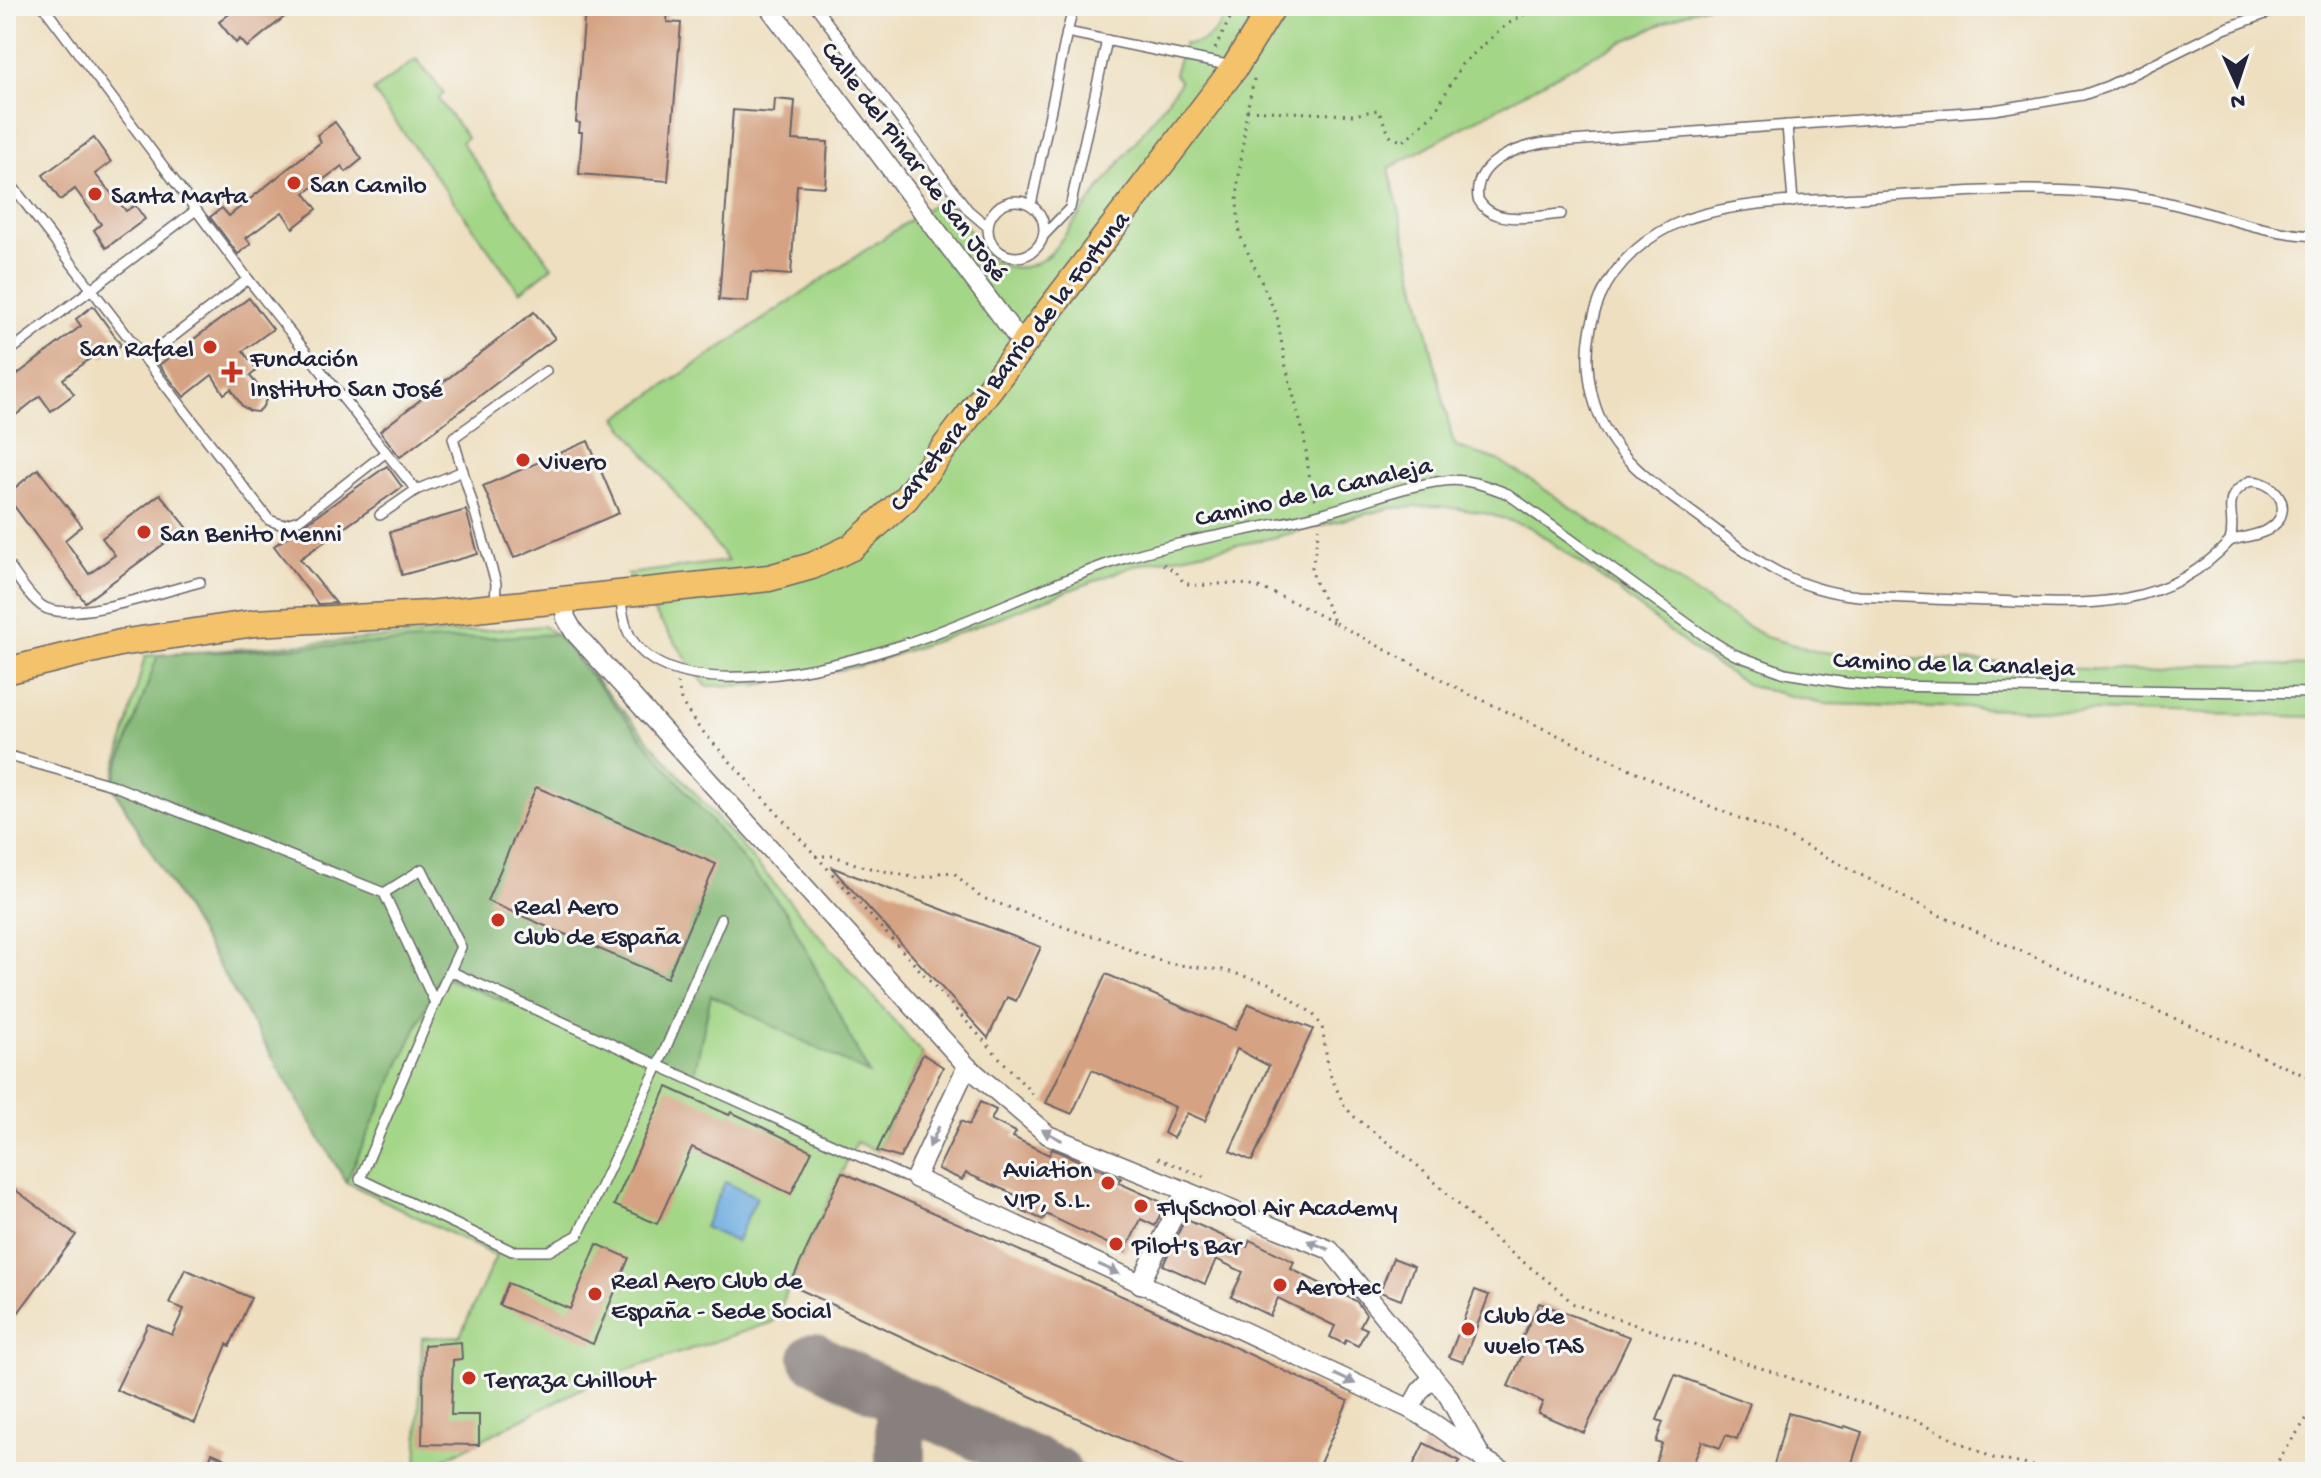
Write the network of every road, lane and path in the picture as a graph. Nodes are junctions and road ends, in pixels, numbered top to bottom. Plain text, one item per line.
1 (43, 6) edge
2 (768, 6) edge
3 (815, 6) edge
4 (1074, 6) edge
5 (1236, 6) edge
6 (1273, 6) edge
7 (1539, 6) edge
8 (2287, 6) edge
9 (1067, 32) junction
10 (1107, 40) junction
11 (1232, 67) junction
12 (1247, 110) junction
13 (1787, 125) junction
14 (6, 178) edge
15 (10, 192) edge
16 (1793, 202) junction
17 (1031, 205) junction
18 (196, 210) junction
19 (1561, 214) dead end
20 (988, 227) junction
21 (1044, 235) junction
22 (2315, 236) edge
23 (248, 279) junction
24 (91, 290) junction
25 (1023, 345) junction
26 (6, 354) edge
27 (144, 359) junction
28 (546, 371) dead end
29 (385, 453) junction
30 (463, 471) junction
31 (416, 490) junction
32 (1321, 514) junction
33 (380, 515) dead end
34 (2230, 541) junction
35 (1146, 553) junction
36 (6, 562) edge
37 (200, 582) dead end
38 (620, 595) junction
39 (564, 601) junction
40 (495, 608) junction
41 (1335, 623) junction
42 (6, 671) edge
43 (678, 672) junction
44 (2315, 693) edge
45 (6, 755) edge
46 (815, 856) junction
47 (384, 893) junction
48 (721, 919) dead end
49 (450, 971) junction
50 (435, 1003) junction
51 (658, 1066) junction
52 (967, 1066) junction
53 (2315, 1080) edge
54 (1037, 1099) dead end
55 (1146, 1153) dead end
56 (1204, 1177) dead end
57 (915, 1178) junction
58 (1186, 1191) junction
59 (1140, 1284) junction
60 (1433, 1377) junction
61 (2315, 1406) edge
62 (1410, 1409) junction
63 (1453, 1424) junction
64 (2274, 1467) junction
65 (1506, 1472) edge
66 (2063, 1472) edge
67 (2266, 1472) edge
68 (2305, 1472) edge

1 - 18 lane
2 - 25 street, Calle del Pinar de San José
3 - 20 lane
4 - 9 lane
5 - 11 path
6 - 11 main road, Carretera del Barrio de la Fortuna
7 - 12 path
8 - 13 lane
9 - 10 lane
9 - 17 lane
10 - 11 lane
10 - 21 lane
11 - 12 path
11 - 25 main road, Carretera del Barrio de la Fortuna
12 - 32 path
13 - 16 lane
13 - 19 lane
14 - 15 lane
15 - 24 lane
16 - 22 lane
16 - 34 lane
17 - 20 lane
17 - 21 lane
18 - 23 lane
18 - 24 lane
20 - 21 lane
23 - 27 lane
23 - 29 lane
24 - 26 lane
24 - 27 lane
25 - 38 main road, Carretera del Barrio de la Fortuna
27 - 29 lane
28 - 30 lane
29 - 31 lane
30 - 31 lane
30 - 40 lane
31 - 33 lane
32 - 35 lane, Camino de la Canaleja
32 - 41 path
32 - 44 lane, Camino de la Canaleja
34 - 34 lane
35 - 41 path
35 - 43 lane, Camino de la Canaleja
36 - 37 lane
38 - 39 main road, Carretera del Barrio de la Fortuna
38 - 43 lane, Camino de la Canaleja
39 - 40 main road, Carretera del Barrio de la Fortuna
39 - 52 street
40 - 42 main road, Carretera del Barrio de la Fortuna
41 - 53 path
43 - 46 path
45 - 47 lane
46 - 54 path
46 - 66 path
47 - 49 lane
47 - 50 lane
48 - 51 lane
49 - 50 lane
49 - 51 lane
50 - 51 lane
51 - 57 lane
52 -> 57 street
58 -> 52 street
55 - 56 path
57 -> 59 street
58 - 59 street
60 -> 58 street
59 -> 62 street
60 - 62 street
60 - 63 street
61 - 64 path
62 - 63 street
63 - 65 street
64 - 67 path
64 - 68 path

